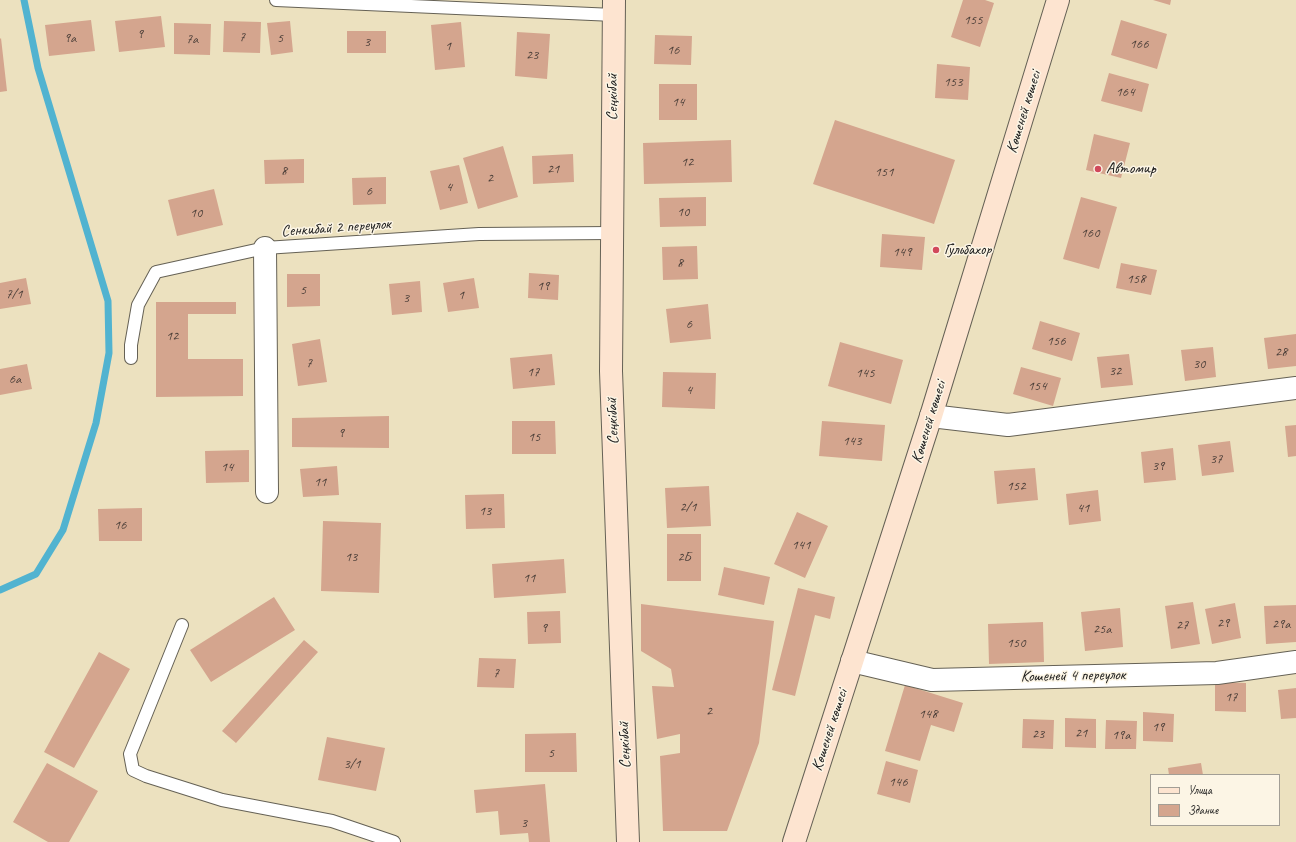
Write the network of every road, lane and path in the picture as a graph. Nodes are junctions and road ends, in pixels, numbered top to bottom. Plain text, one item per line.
1 (276, 0) edge
2 (1058, 0) edge
3 (614, 7) edge
4 (612, 233) junction
5 (265, 248) junction
6 (131, 358) dead end
7 (1296, 388) edge
8 (930, 416) junction
9 (267, 492) dead end
10 (182, 625) dead end
11 (852, 661) junction
12 (1296, 662) edge
13 (394, 842) edge
14 (628, 842) edge
15 (794, 842) edge

1 - 3 lane
2 - 8 main road, Көшеней көшесі
3 - 4 main road, Сеңкібай
4 - 5 lane, Сенкибай 2 переулок
4 - 14 main road, Сеңкібай
5 - 6 lane, Сенкибай 2 переулок
5 - 9 street
7 - 8 street
8 - 11 main road, Көшеней көшесі
10 - 13 lane
11 - 12 street, Кошеней 4 переулок
11 - 15 main road, Көшеней көшесі

